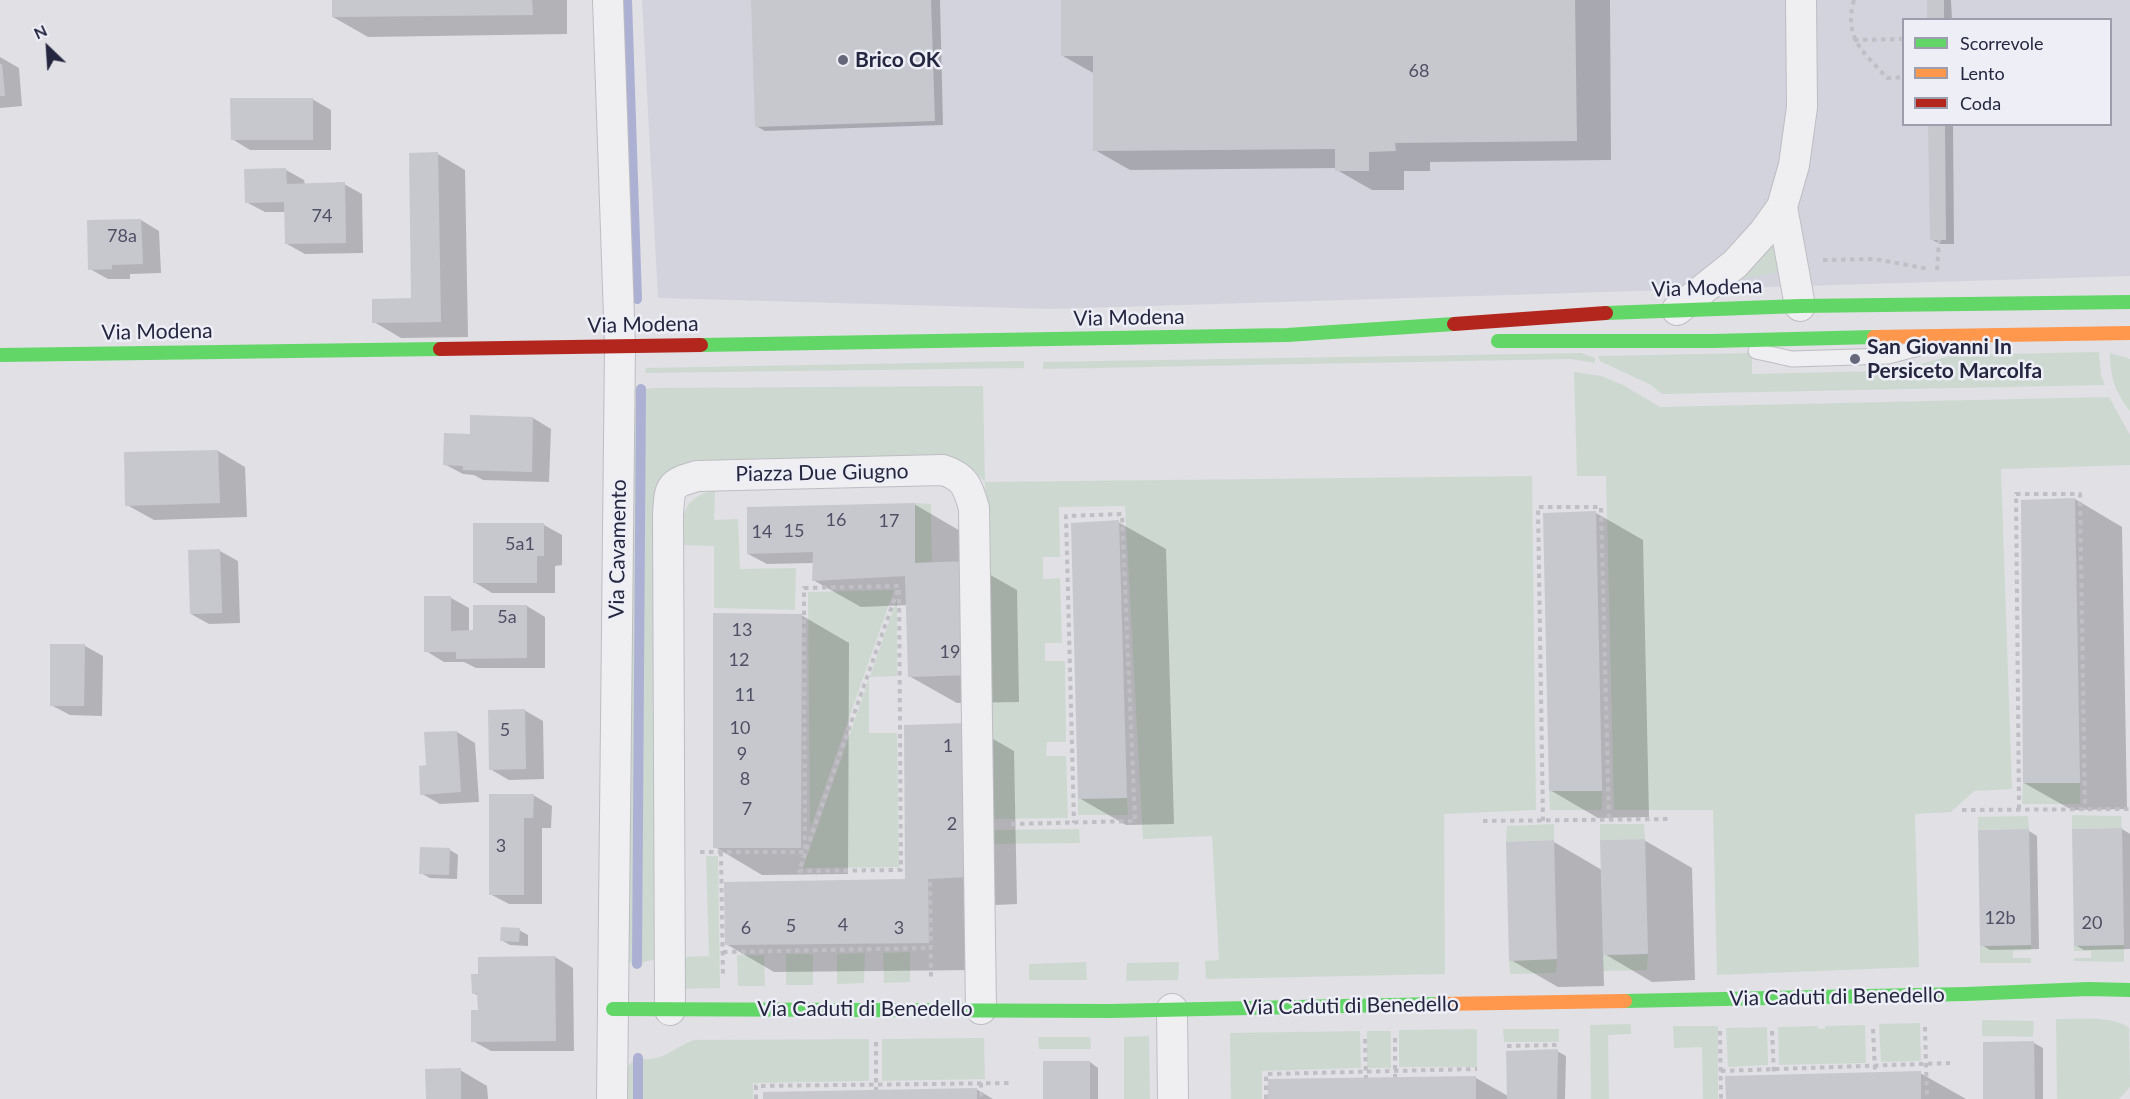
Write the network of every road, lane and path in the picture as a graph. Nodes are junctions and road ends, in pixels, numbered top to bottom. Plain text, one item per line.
1 (608, 0) edge
2 (1801, 0) edge
3 (1854, 0) edge
4 (1902, 39) edge
5 (1854, 40) junction
6 (1902, 77) edge
7 (1782, 207) junction
8 (1939, 240) dead end
9 (1820, 260) dead end
10 (1937, 270) junction
11 (1947, 272) dead end
12 (2130, 302) edge
13 (1800, 306) junction
14 (1677, 310) junction
15 (1287, 335) junction
16 (1969, 335) joint
17 (2126, 335) edge
18 (1413, 340) dead end
19 (1485, 340) dead end
20 (1712, 342) joint
21 (620, 346) junction
22 (0, 355) edge
23 (899, 586) junction
24 (2019, 809) junction
25 (2130, 809) edge
26 (1962, 810) dead end
27 (2085, 810) junction
28 (1671, 819) dead end
29 (1609, 820) junction
30 (1483, 821) dead end
31 (1543, 821) junction
32 (1074, 823) junction
33 (1004, 825) dead end
34 (669, 852) junction
35 (721, 852) junction
36 (805, 852) junction
37 (930, 882) dead end
38 (931, 948) junction
39 (723, 952) junction
40 (723, 981) dead end
41 (2130, 982) edge
42 (932, 988) dead end
43 (2088, 989) junction
44 (2130, 990) edge
45 (2130, 1005) edge
46 (613, 1009) junction
47 (981, 1009) junction
48 (1172, 1009) junction
49 (670, 1010) junction
50 (1925, 1024) dead end
51 (1873, 1026) dead end
52 (1772, 1028) dead end
53 (1720, 1030) dead end
54 (876, 1035) dead end
55 (1395, 1037) dead end
56 (1365, 1038) dead end
57 (1557, 1045) dead end
58 (1507, 1046) dead end
59 (1950, 1063) dead end
60 (1926, 1064) junction
61 (1875, 1065) junction
62 (1477, 1069) dead end
63 (1365, 1071) junction
64 (1395, 1071) junction
65 (1721, 1071) junction
66 (1875, 1071) dead end
67 (1774, 1072) junction
68 (1395, 1077) dead end
69 (1366, 1078) dead end
70 (981, 1083) junction
71 (1011, 1083) dead end
72 (876, 1087) junction
73 (612, 1099) edge
74 (756, 1099) edge
75 (981, 1099) edge
76 (1173, 1099) edge
77 (1266, 1099) edge
78 (1721, 1099) edge
79 (1928, 1099) edge

1 - 21 street, Via Cavamento
2 - 7 street
3 - 5 path
4 - 5 path
5 - 6 path
7 - 13 street
7 - 14 street
8 - 10 path
9 - 10 path
10 - 11 path
12 - 13 main road, Via Modena
13 - 14 main road, Via Modena
14 - 15 main road, Via Modena
15 - 18 main road, Via Modena
15 - 21 main road, Via Modena
16 - 17 main road
16 - 20 lane
19 - 20 main road
21 - 22 main road, Via Modena
21 - 46 street, Via Cavamento
23 - 36 path
23 - 36 path
23 - 36 path
24 - 26 path
24 - 27 path
24 - 27 path
25 - 27 path
28 - 29 path
29 - 31 path
29 - 31 path
30 - 31 path
32 - 32 path
32 - 33 path
34 - 35 path
34 - 47 street, Piazza Due Giugno
34 - 49 street, Piazza Due Giugno
35 - 36 path
35 - 39 path
37 - 38 path
38 - 39 path
38 - 42 path
39 - 40 path
41 - 43 street, Via Caduti di Benedello
43 - 44 main road, Via Caduti di Benedello
43 - 45 street, Via Caduti di Benedello
43 - 48 main road, Via Caduti di Benedello
46 - 49 main road, Via Caduti di Benedello
46 - 73 street, Via Cavamento
47 - 48 main road, Via Caduti di Benedello
47 - 49 main road, Via Caduti di Benedello
48 - 76 street
50 - 60 path
51 - 61 path
52 - 67 path
53 - 65 path
54 - 72 path
55 - 64 path
56 - 63 path
57 - 58 path
59 - 60 path
60 - 61 path
60 - 79 path
61 - 66 path
61 - 67 path
62 - 64 path
63 - 64 path
63 - 69 path
63 - 77 path
64 - 68 path
65 - 67 path
65 - 78 path
70 - 71 path
70 - 72 path
70 - 75 path
72 - 74 path

